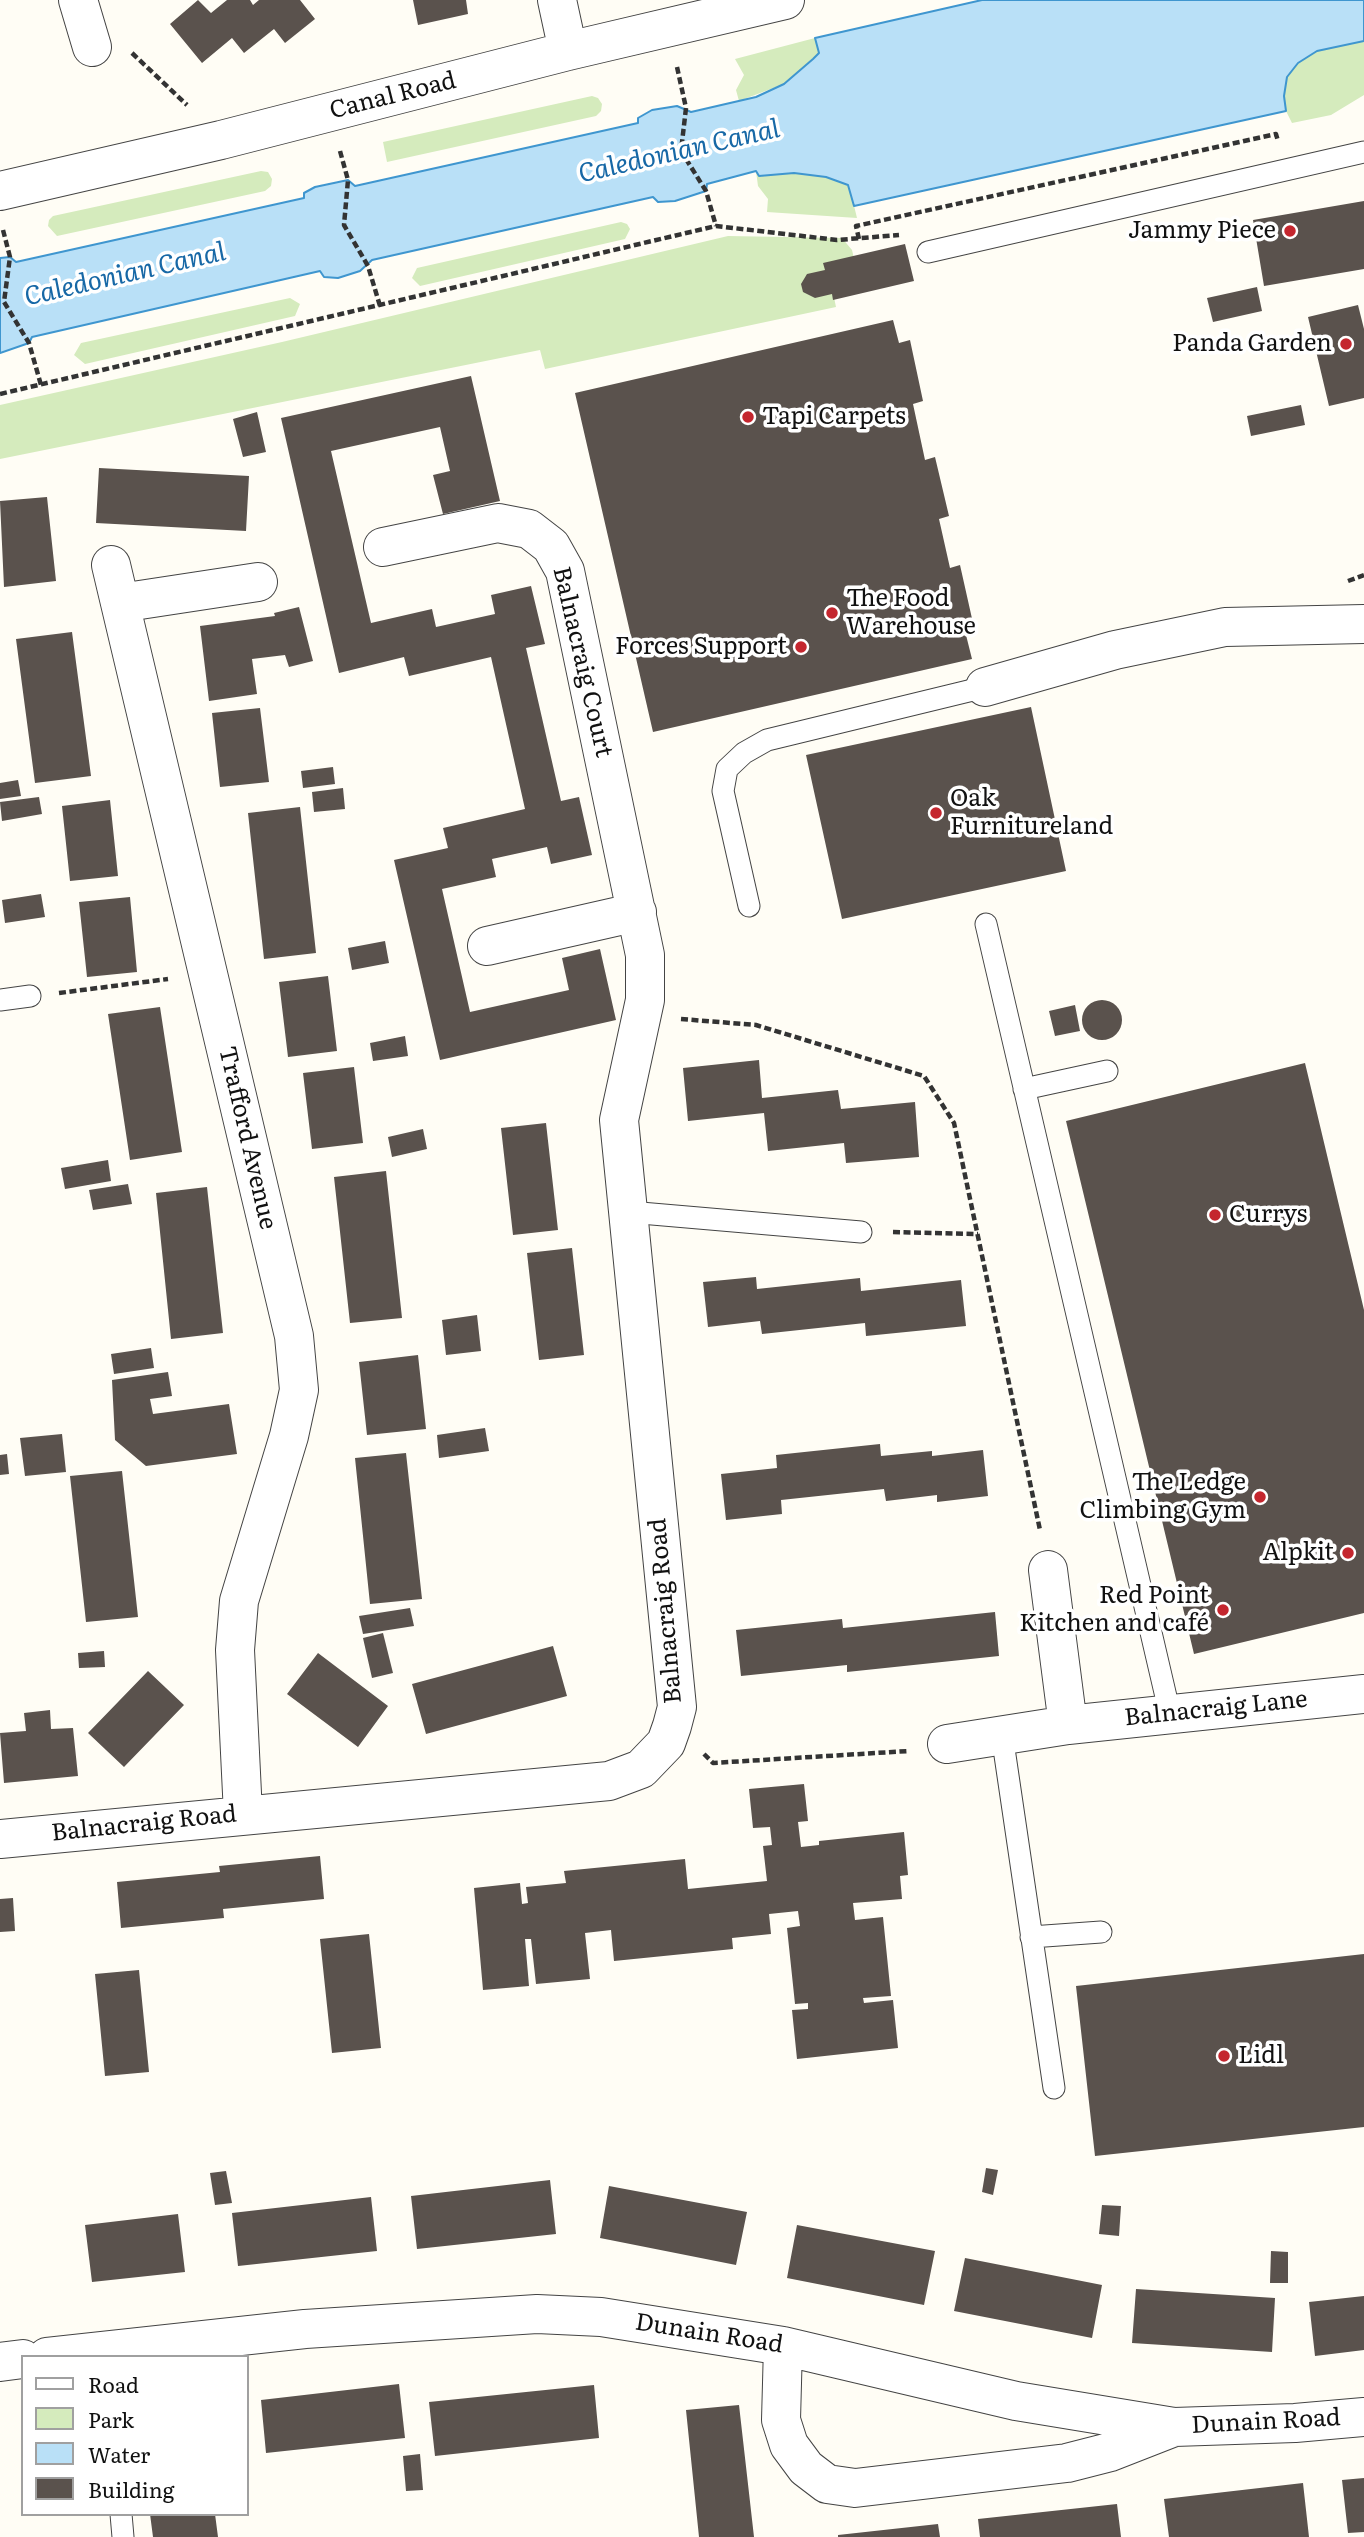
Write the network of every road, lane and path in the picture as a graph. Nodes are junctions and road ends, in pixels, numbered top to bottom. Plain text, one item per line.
1 (78, 0) edge
2 (557, 0) edge
3 (785, 0) edge
4 (93, 47) dead end
5 (568, 51) junction
6 (677, 66) dead end
7 (150, 70) dead end
8 (197, 114) dead end
9 (338, 143) dead end
10 (1364, 152) edge
11 (1285, 171) junction
12 (0, 191) edge
13 (0, 219) edge
14 (716, 226) junction
15 (859, 239) junction
16 (928, 251) joint
17 (380, 306) junction
18 (41, 385) junction
19 (0, 394) edge
20 (383, 547) dead end
21 (111, 565) dead end
22 (258, 582) dead end
23 (120, 603) junction
24 (1364, 624) edge
25 (985, 687) joint
26 (749, 906) dead end
27 (637, 912) junction
28 (986, 924) dead end
29 (487, 946) dead end
30 (208, 975) junction
31 (30, 996) joint
32 (0, 1000) edge
33 (638, 1033) junction
34 (1107, 1071) dead end
35 (1024, 1088) junction
36 (629, 1212) junction
37 (861, 1232) joint
38 (978, 1234) junction
39 (1048, 1570) joint
40 (1364, 1694) edge
41 (1170, 1714) junction
42 (1068, 1725) junction
43 (671, 1726) junction
44 (1002, 1735) junction
45 (947, 1744) joint
46 (243, 1814) junction
47 (0, 1839) edge
48 (1101, 1932) dead end
49 (1031, 1937) junction
50 (1054, 2088) dead end
51 (783, 2346) junction
52 (65, 2355) edge
53 (21, 2359) edge
54 (0, 2362) edge
55 (1364, 2417) edge
56 (1174, 2427) junction
57 (121, 2516) edge
58 (123, 2537) edge

1 - 4 street
2 - 5 street
3 - 5 street, Canal Road
5 - 12 street, Canal Road
6 - 14 path
7 - 8 path
9 - 17 path
10 - 11 lane
11 - 15 path
11 - 16 lane
13 - 18 path
14 - 15 path
14 - 17 path
15 - 16 path
17 - 18 path
18 - 19 path
20 - 27 street, Balnacraig Court
21 - 23 street, Trafford Avenue
22 - 23 street
23 - 30 street, Trafford Avenue
24 - 25 street
25 - 26 lane
27 - 29 street
27 - 33 street, Balnacraig Court
28 - 35 lane
30 - 31 path
30 - 46 street, Trafford Avenue
31 - 32 lane
33 - 36 street, Balnacraig Road
33 - 38 path
34 - 35 lane
35 - 41 lane
36 - 37 lane
36 - 43 street, Balnacraig Road
37 - 38 path
38 - 39 path
39 - 42 street
40 - 41 street, Balnacraig Lane
41 - 42 street, Balnacraig Lane
42 - 44 street, Balnacraig Lane
43 - 45 path
43 - 46 street, Balnacraig Road
44 - 45 street, Balnacraig Lane
44 - 49 lane
46 - 47 street, Balnacraig Road
48 - 49 lane
49 - 50 lane
51 - 52 street, Dunain Road
51 - 56 street, Dunain Road
51 - 56 street
53 - 54 street
55 - 56 street, Dunain Road
57 - 58 lane

